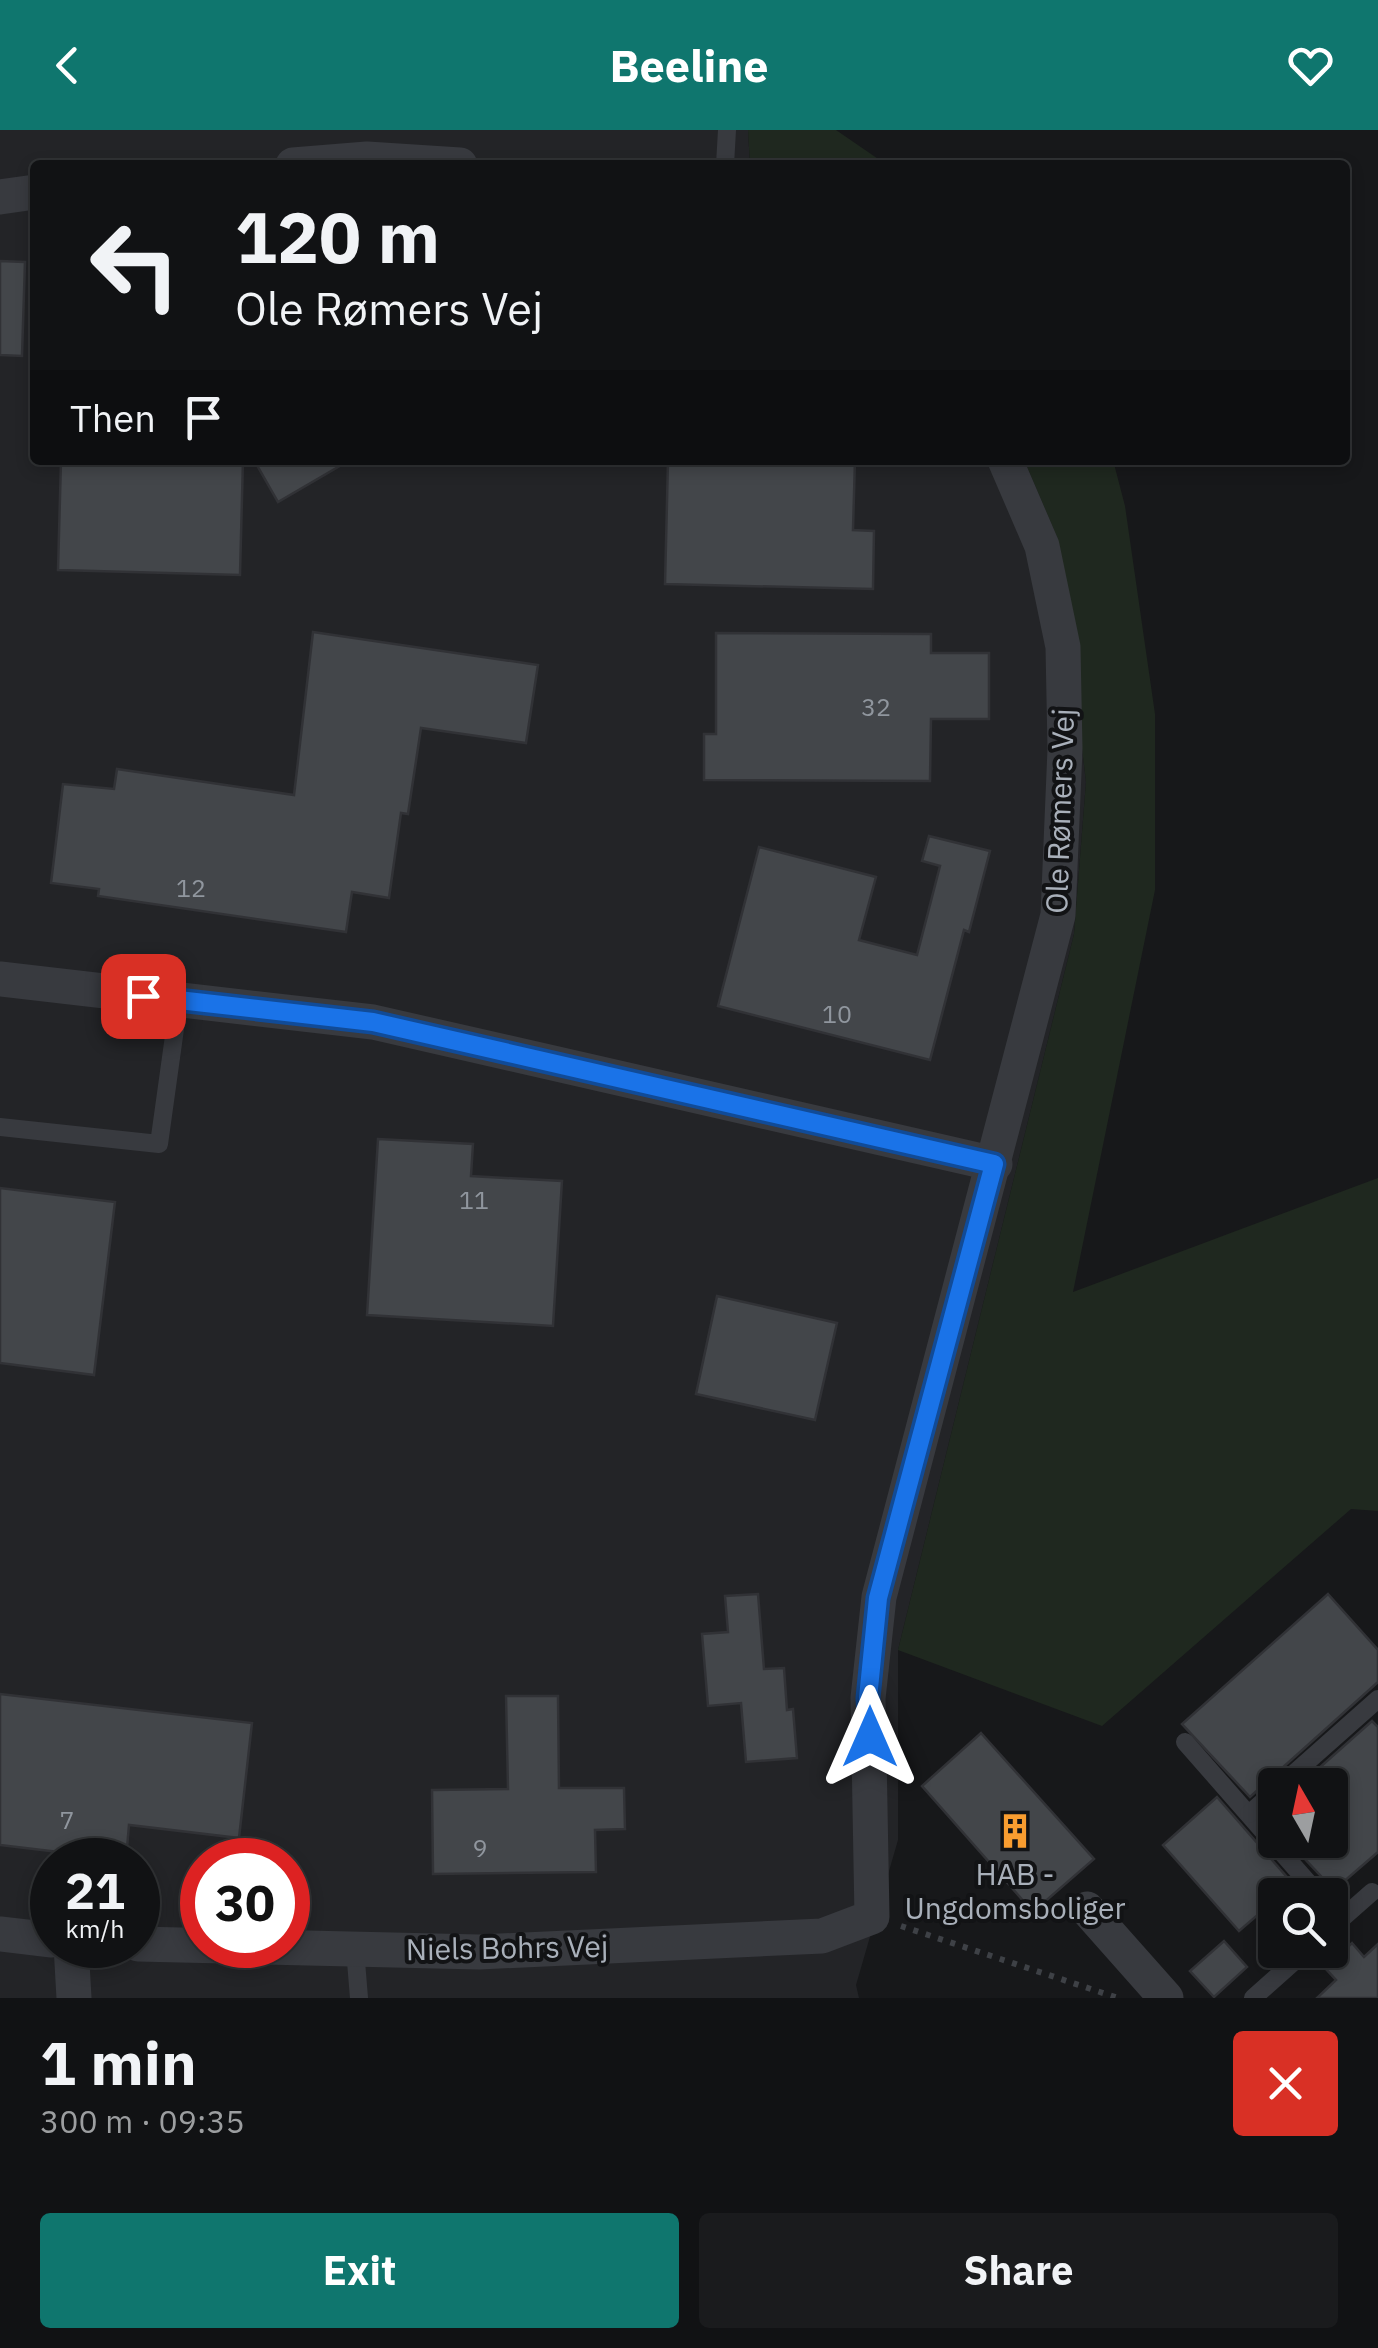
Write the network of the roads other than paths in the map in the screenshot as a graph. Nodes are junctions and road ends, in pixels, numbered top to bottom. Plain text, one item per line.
1 (727, 130) edge
2 (355, 160) edge
3 (382, 160) edge
4 (725, 160) edge
5 (30, 193) edge
6 (0, 196) edge
7 (1007, 465) edge
8 (0, 980) edge
9 (179, 1000) junction
10 (0, 1128) edge
11 (994, 1164) junction
12 (1378, 1698) edge
13 (1185, 1742) dead end
14 (1301, 1768) edge
15 (1258, 1805) edge
16 (1248, 1814) junction
17 (1304, 1878) edge
18 (1372, 1892) dead end
19 (1087, 1909) dead end
20 (1348, 1909) edge
21 (872, 1917) joint
22 (0, 1934) edge
23 (30, 1937) edge
24 (160, 1945) edge
25 (355, 1949) junction
26 (72, 1968) edge
27 (1287, 1968) edge
28 (74, 1998) edge
29 (359, 1998) edge
30 (1166, 1998) edge
31 (1253, 1998) edge

1 - 4 lane
2 - 3 street
5 - 6 street
7 - 11 street, Ole Rømers Vej
8 - 9 street
9 - 10 lane
9 - 11 street
11 - 21 street, Ole Rømers Vej
12 - 14 lane
13 - 16 lane
15 - 16 lane
16 - 17 lane
18 - 20 lane
19 - 30 street
21 - 25 street, Niels Bohrs Vej
22 - 23 street
24 - 25 street, Niels Bohrs Vej
25 - 29 lane
26 - 28 street
27 - 31 lane

